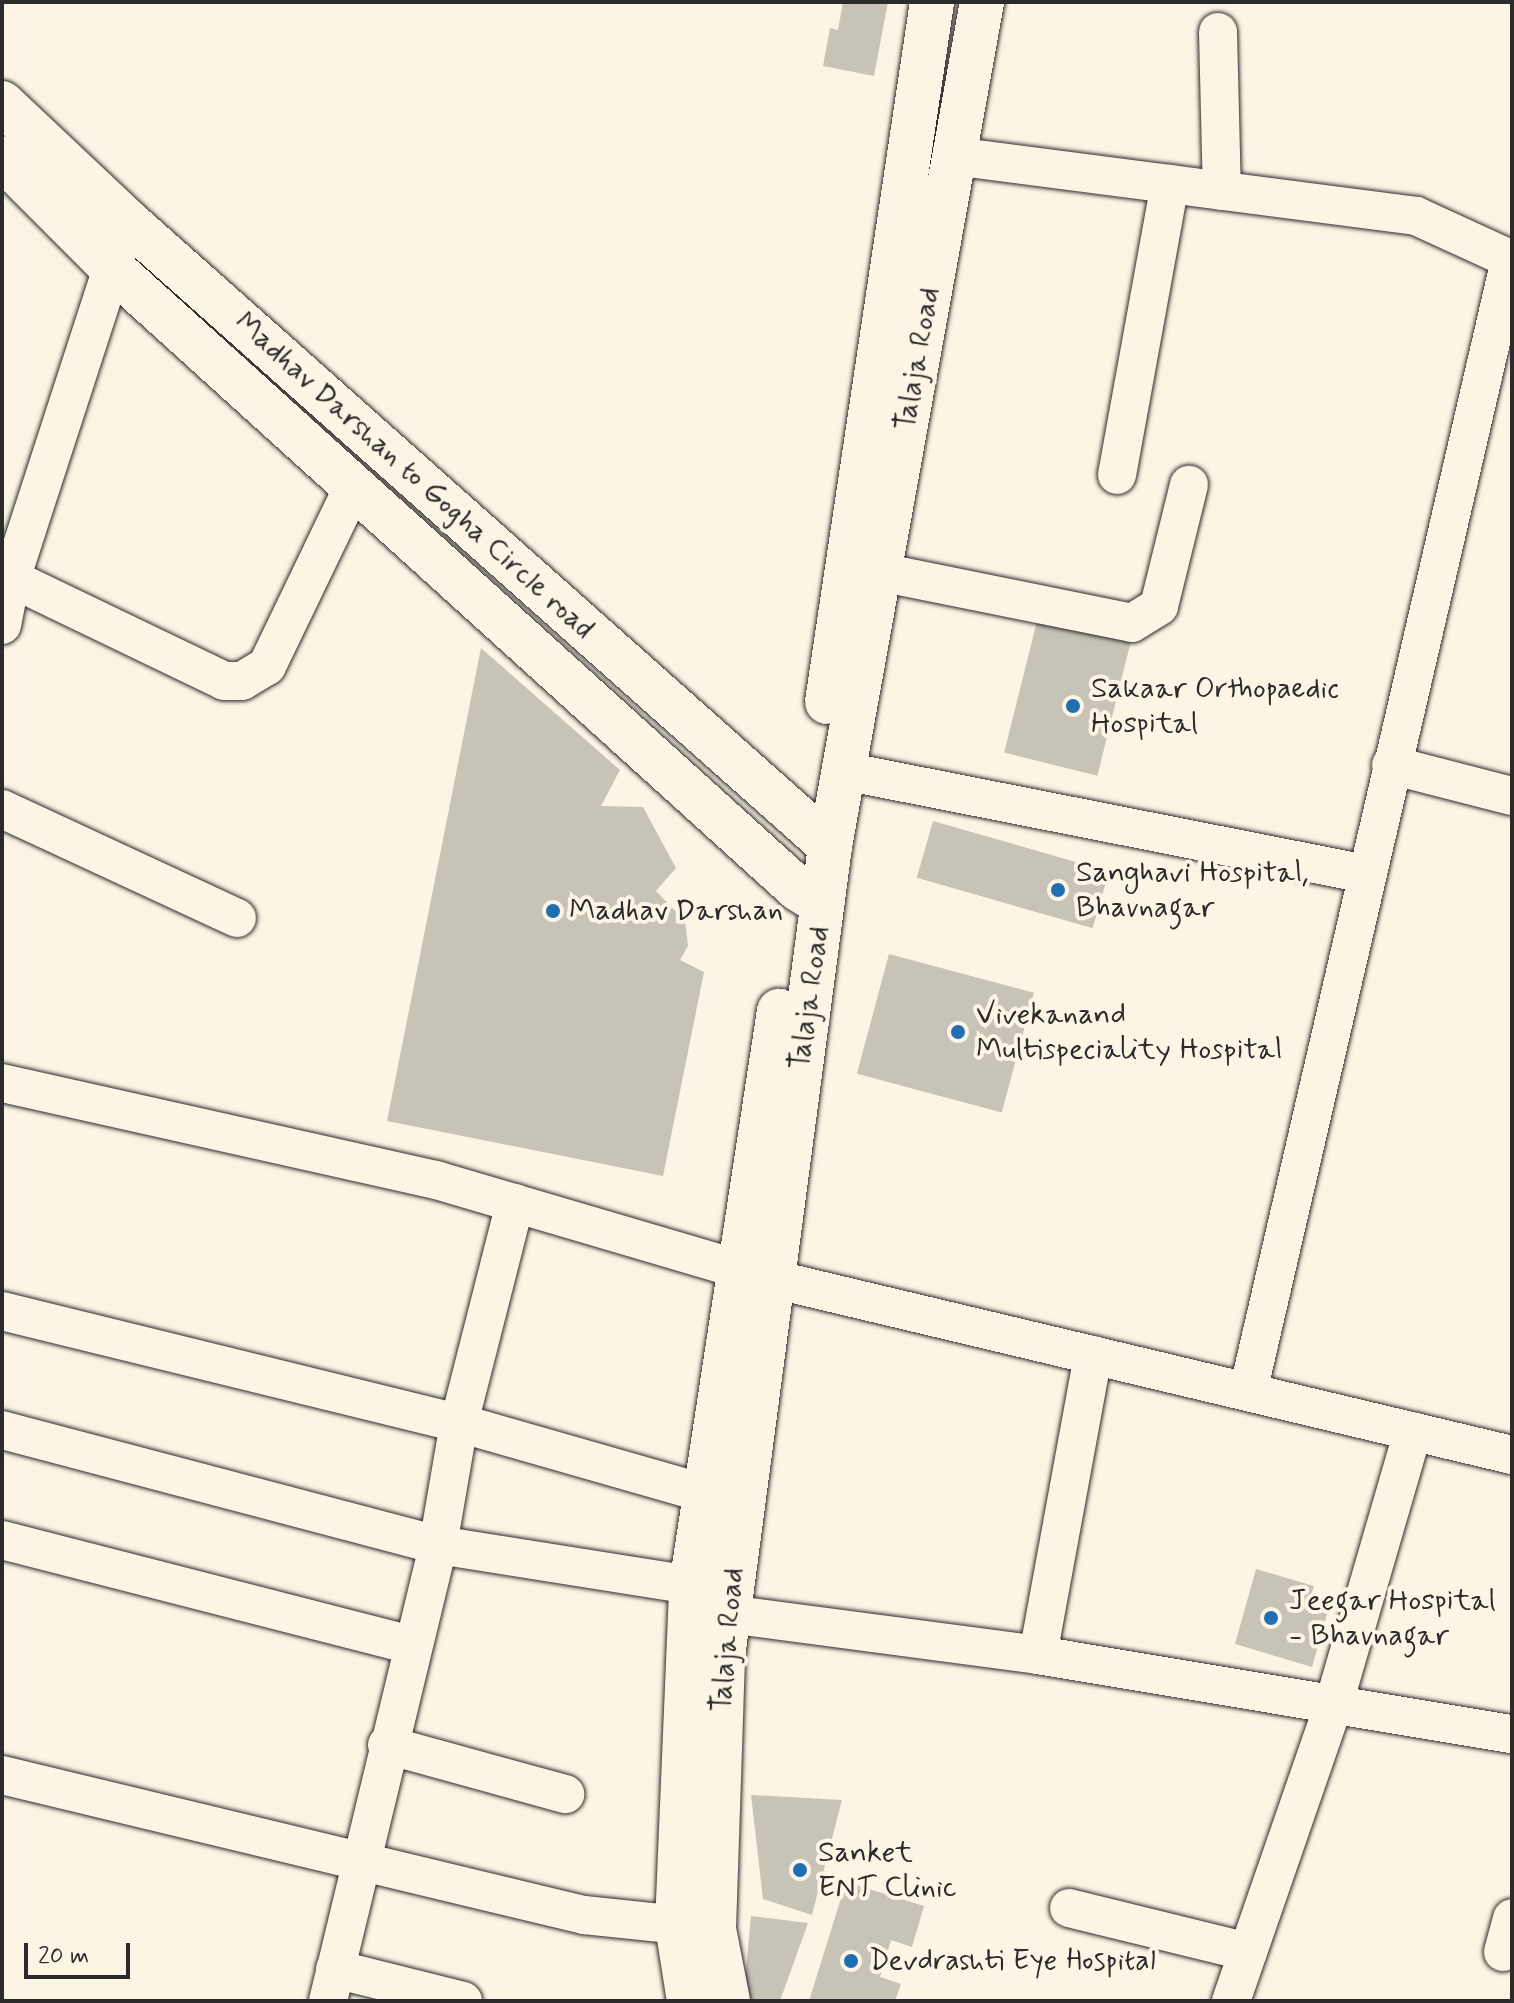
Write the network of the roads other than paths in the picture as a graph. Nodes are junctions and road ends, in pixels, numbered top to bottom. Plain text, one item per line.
1 (932, 2) edge
2 (982, 2) edge
3 (1218, 32) dead end
4 (2, 103) edge
5 (954, 156) junction
6 (2, 158) edge
7 (1170, 184) junction
8 (1222, 191) junction
9 (127, 221) junction
10 (1511, 260) edge
11 (112, 268) junction
12 (1117, 475) dead end
13 (354, 485) junction
14 (1189, 485) dead end
15 (880, 572) junction
16 (7, 576) edge
17 (2, 625) edge
18 (1391, 765) junction
19 (844, 771) junction
20 (1512, 796) edge
21 (2, 809) edge
22 (819, 836) junction
23 (1366, 874) junction
24 (810, 896) junction
25 (237, 918) dead end
26 (2, 1083) edge
27 (515, 1203) junction
28 (755, 1274) junction
29 (2, 1311) edge
30 (1093, 1355) junction
31 (1248, 1392) junction
32 (459, 1423) junction
33 (2, 1430) edge
34 (1413, 1431) junction
35 (1512, 1455) edge
36 (702, 1493) junction
37 (743, 1504) junction
38 (2, 1540) edge
39 (438, 1545) junction
40 (717, 1597) junction
41 (412, 1645) junction
42 (1038, 1655) junction
43 (1334, 1703) junction
44 (1512, 1734) edge
45 (387, 1745) junction
46 (2, 1775) edge
47 (565, 1794) dead end
48 (359, 1858) junction
49 (1069, 1908) dead end
50 (695, 1927) junction
51 (1248, 1952) junction
52 (332, 1985) edge
53 (463, 2001) edge
54 (689, 2001) edge
55 (728, 2001) edge
56 (1231, 2001) edge

1 - 22 main road, Talaja Road
2 - 5 main road, Talaja Road
3 - 8 street
4 - 9 main road, Madhav Darshan to Gogha Circle road
5 - 7 street
5 - 15 main road, Talaja Road
6 - 11 main road
7 - 8 street
7 - 12 street
8 - 10 street
9 - 11 street
9 - 22 main road, Madhav Darshan to Gogha Circle road
10 - 18 street
11 - 13 main road
11 - 16 street
13 - 16 street
13 - 24 main road
14 - 15 street
15 - 19 main road, Talaja Road
16 - 17 street
18 - 20 street
18 - 23 street
19 - 22 main road, Talaja Road
19 - 23 street
21 - 25 street
22 - 24 main road, Talaja Road
23 - 31 street
24 - 28 main road, Talaja Road
26 - 27 street
27 - 28 street
27 - 32 street
28 - 30 street
28 - 36 main road, Talaja Road
28 - 37 main road, Talaja Road
29 - 32 street
30 - 31 street
30 - 42 street
31 - 34 street
32 - 36 street
32 - 39 street
33 - 39 street
34 - 35 street
34 - 43 street
36 - 37 street
36 - 40 main road, Talaja Road
37 - 40 main road, Talaja Road
38 - 41 street
39 - 40 street
39 - 41 street
40 - 42 street
40 - 50 main road, Talaja Road
41 - 45 street
42 - 43 street
43 - 44 street
43 - 51 street
45 - 47 street
45 - 48 street
46 - 48 street
48 - 50 street
48 - 52 street
49 - 51 street
50 - 54 main road, Talaja Road
50 - 55 main road, Talaja Road
51 - 56 street
52 - 53 street

